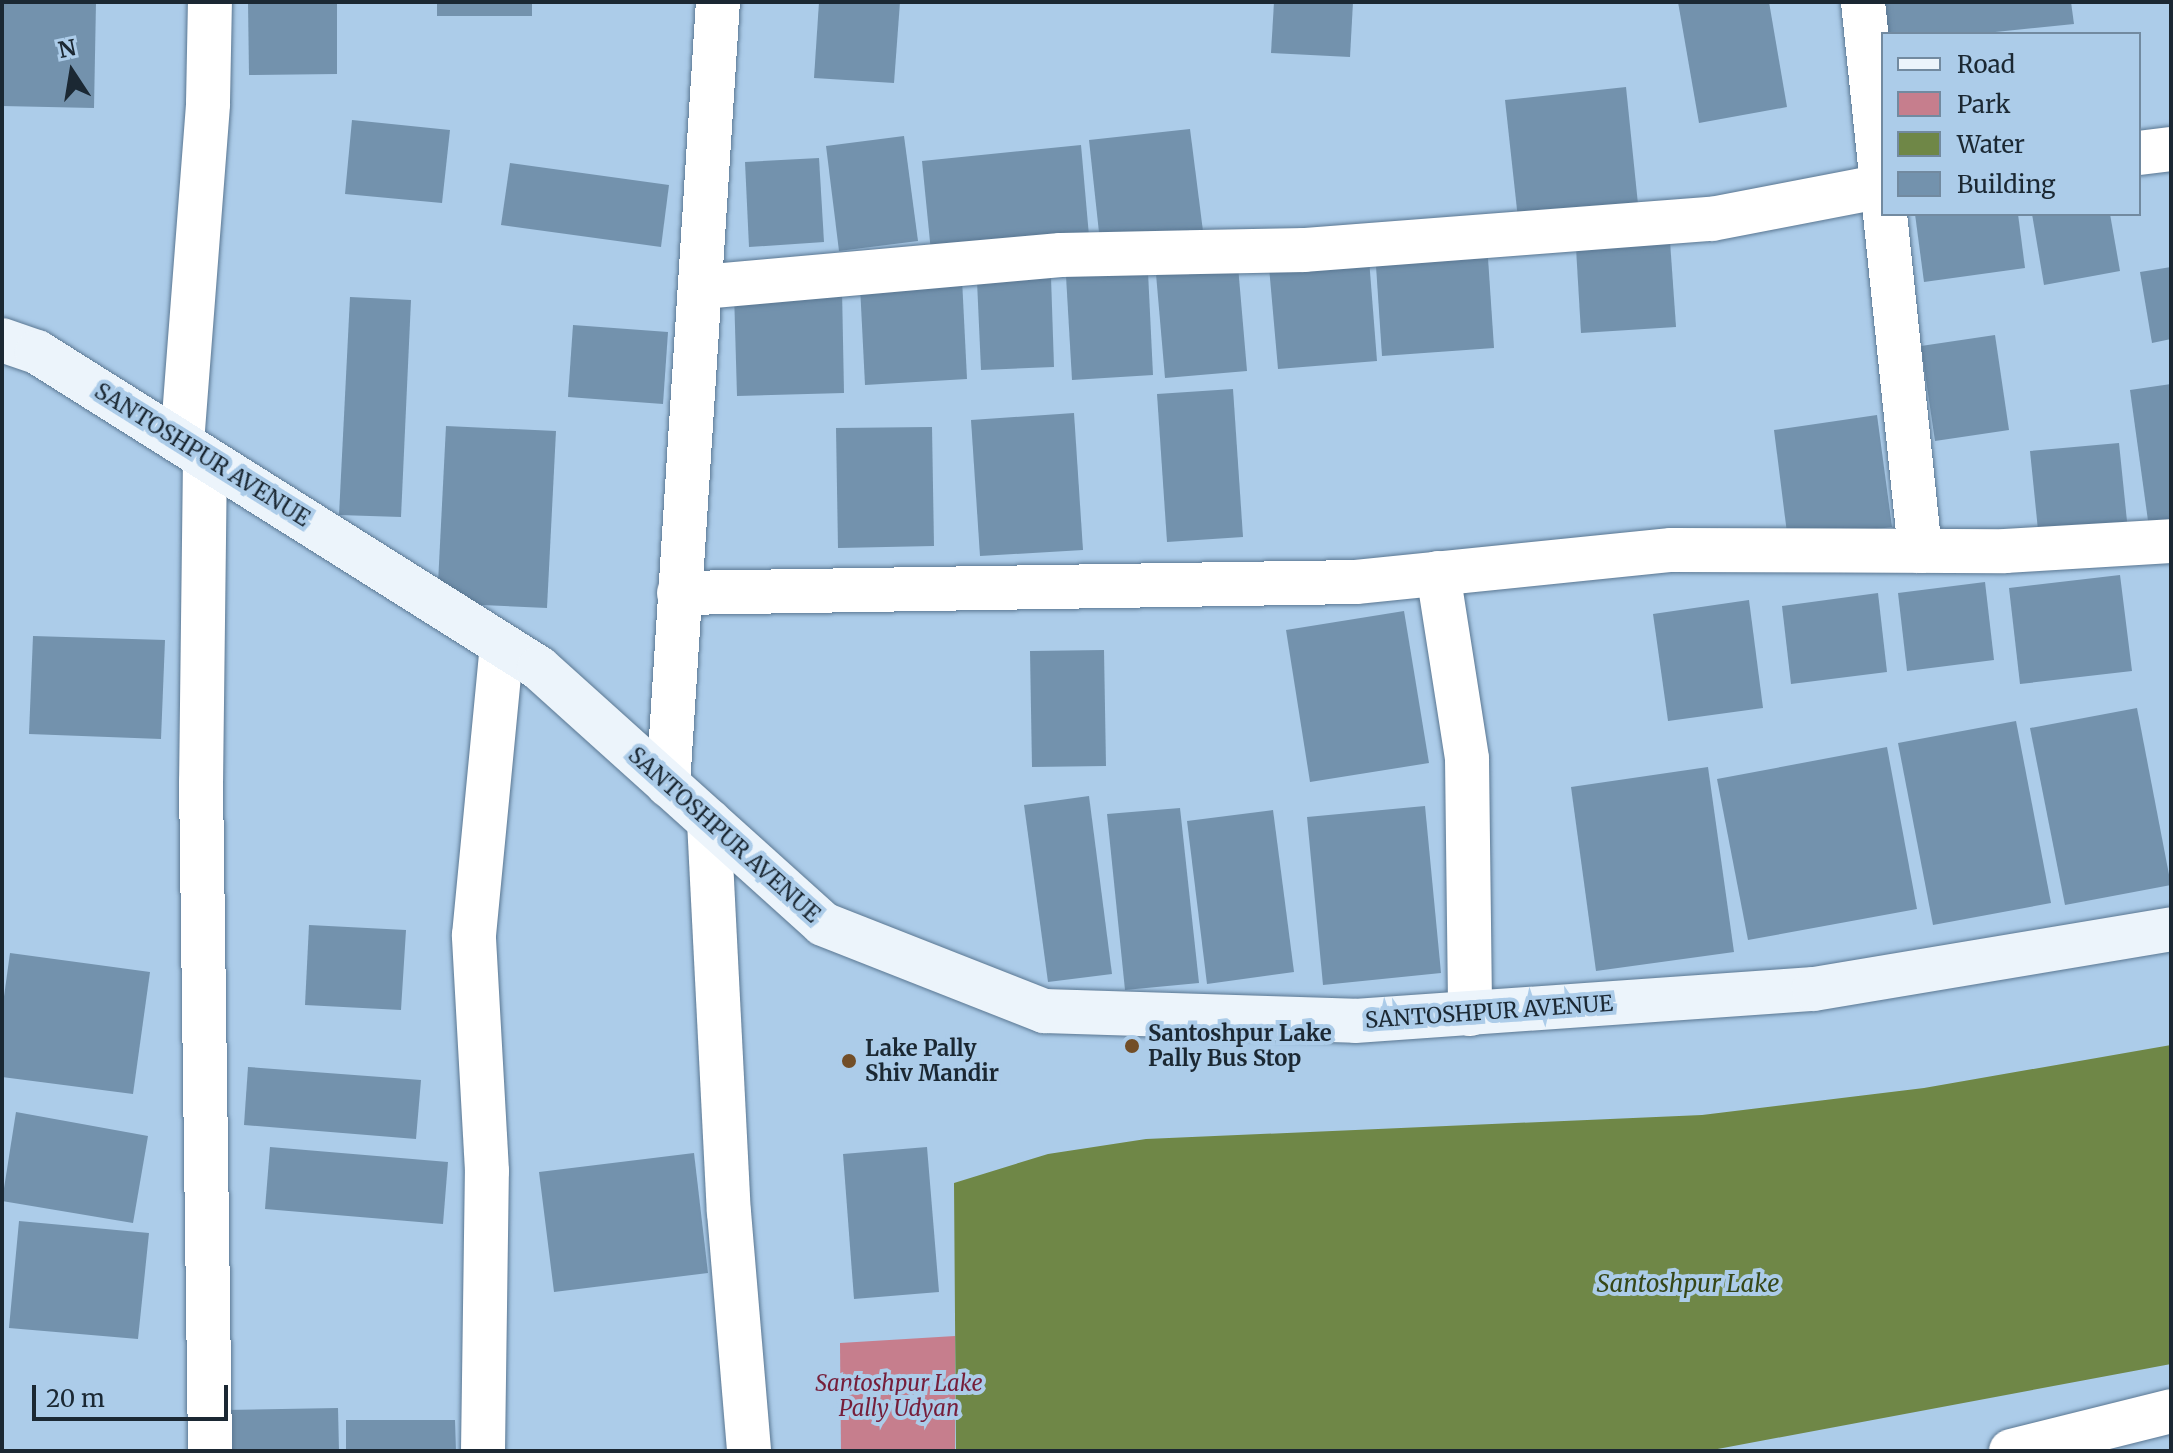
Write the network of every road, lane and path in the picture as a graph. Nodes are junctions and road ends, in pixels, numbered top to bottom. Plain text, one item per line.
1 (210, 2) edge
2 (718, 2) edge
3 (1863, 2) edge
4 (2171, 149) edge
5 (2141, 153) edge
6 (1881, 186) edge
7 (1884, 216) edge
8 (702, 287) junction
9 (2, 340) edge
10 (194, 450) junction
11 (2171, 541) edge
12 (1920, 551) junction
13 (1438, 573) junction
14 (679, 593) junction
15 (502, 645) junction
16 (668, 785) junction
17 (709, 821) junction
18 (2171, 929) edge
19 (1470, 1014) junction
20 (2171, 1411) edge
21 (210, 1451) edge
22 (483, 1451) edge
23 (749, 1451) edge
24 (2011, 1451) edge

1 - 10 street
2 - 8 street
3 - 6 street
4 - 5 street
6 - 8 street
7 - 12 street
8 - 14 street
9 - 10 main road, SANTOSHPUR AVENUE
10 - 15 main road, SANTOSHPUR AVENUE
10 - 21 street
11 - 12 street
12 - 13 street
13 - 14 street
13 - 19 street
14 - 16 street
15 - 16 main road, SANTOSHPUR AVENUE
15 - 22 street
16 - 17 main road, SANTOSHPUR AVENUE
17 - 19 main road, SANTOSHPUR AVENUE
17 - 23 street
18 - 19 main road, SANTOSHPUR AVENUE
20 - 24 street

